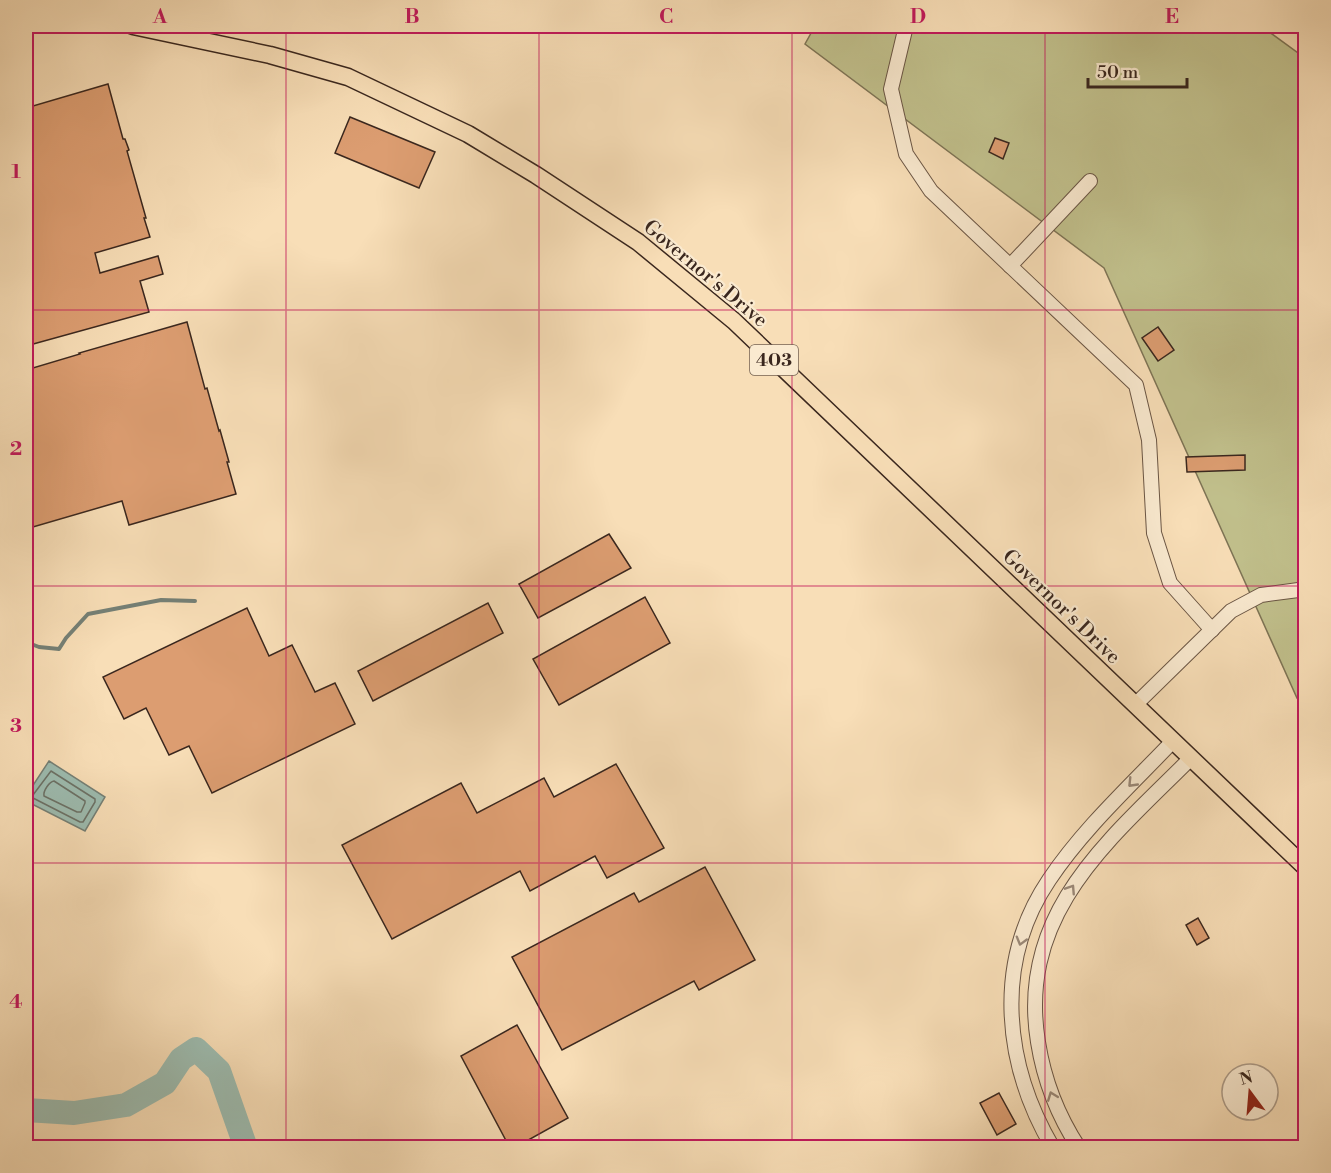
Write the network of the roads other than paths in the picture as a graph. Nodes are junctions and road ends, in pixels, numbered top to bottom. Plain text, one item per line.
1 (133, 26) edge
2 (906, 26) edge
3 (1090, 181) dead end
4 (1010, 266) junction
5 (1305, 589) edge
6 (1212, 630) junction
7 (1135, 705) junction
8 (1173, 741) junction
9 (1191, 758) junction
10 (1305, 868) edge
11 (1053, 1148) edge
12 (1079, 1148) edge

1 - 7 main road, Governor's Drive / 403
2 - 4 street
3 - 4 street
4 - 6 street
5 - 6 street
6 - 7 street
7 - 8 main road, Governor's Drive / 403
8 - 9 main road, Governor's Drive / 403
8 -> 11 street
9 - 10 main road, Governor's Drive / 403
12 -> 9 street

